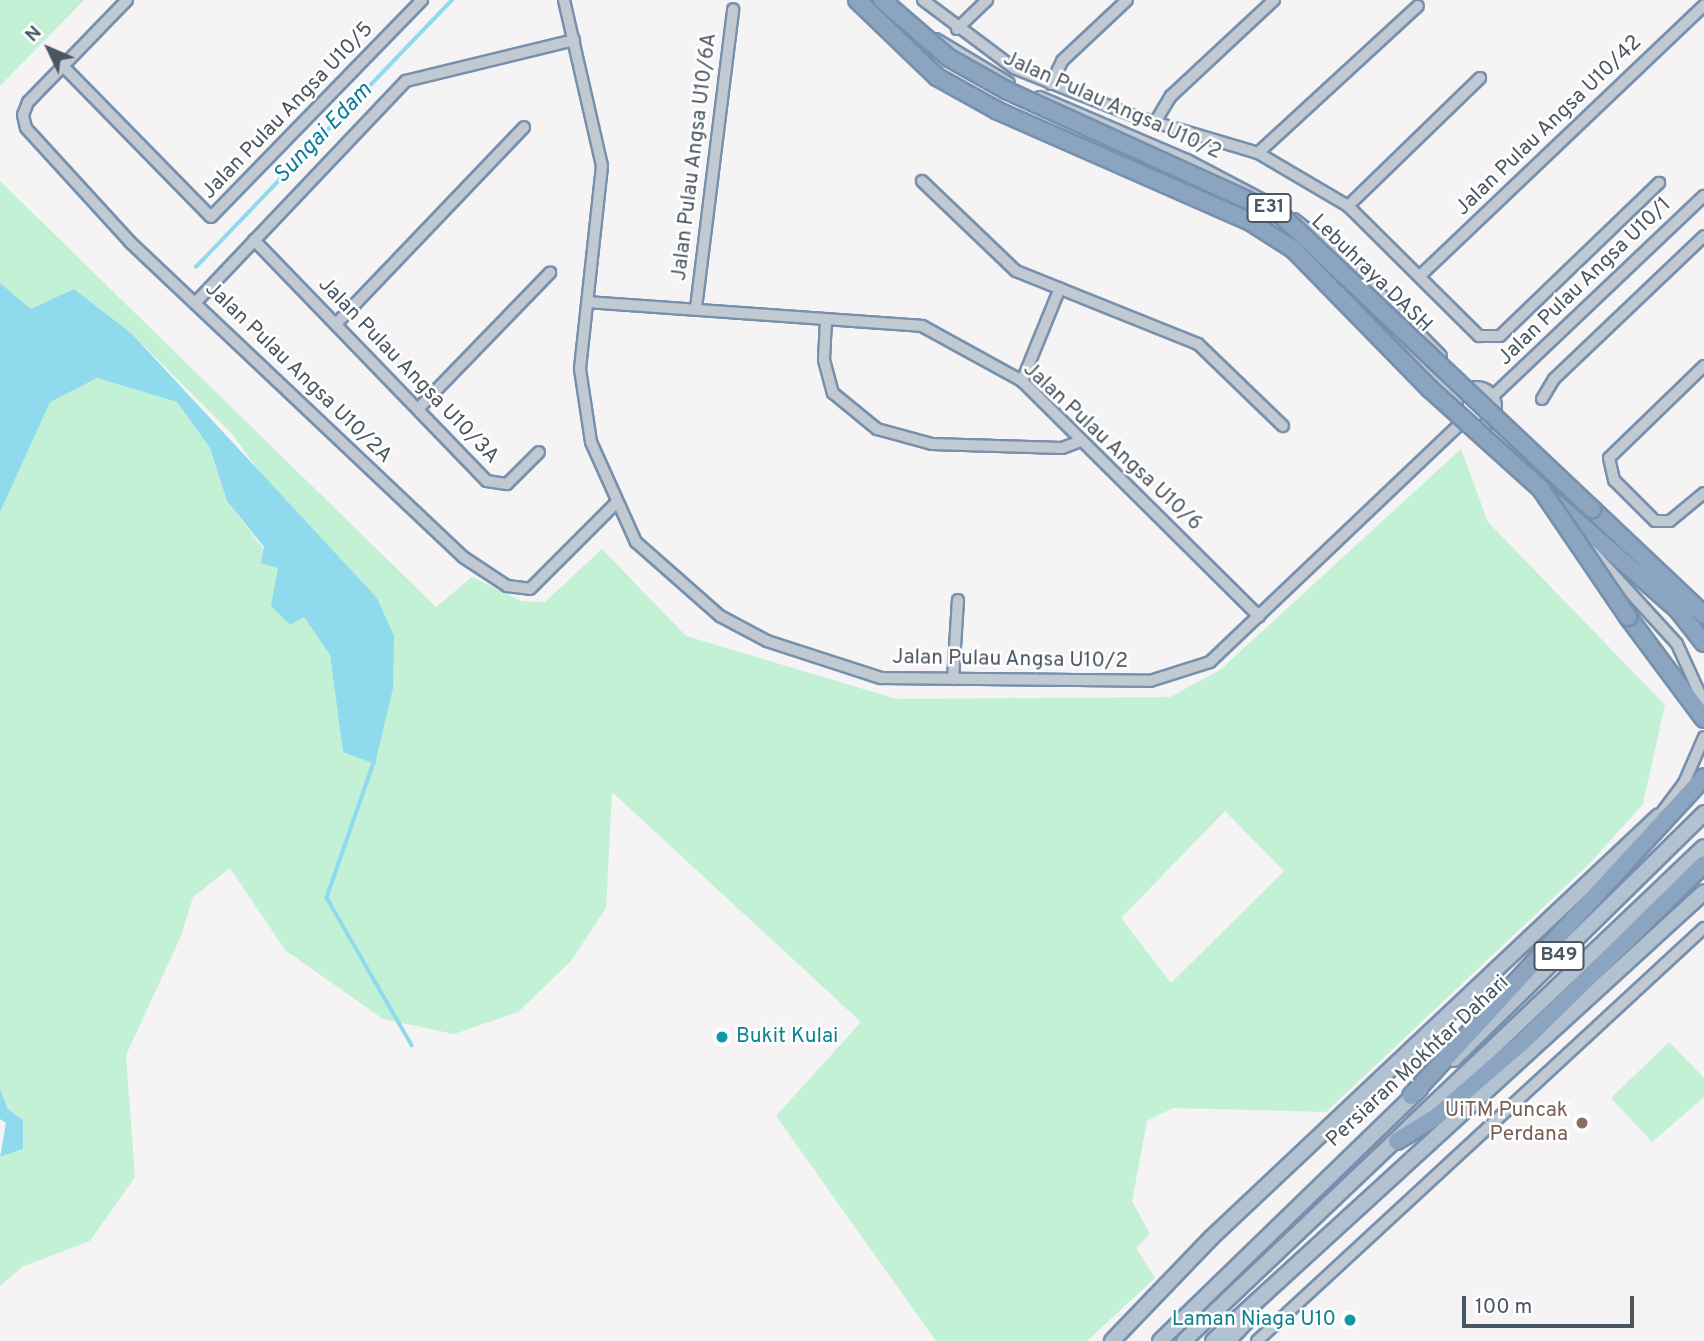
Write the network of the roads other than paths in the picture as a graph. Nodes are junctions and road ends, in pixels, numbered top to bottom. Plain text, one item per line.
1 (127, 0) edge
2 (422, 0) edge
3 (564, 0) edge
4 (857, 0) edge
5 (865, 0) edge
6 (882, 0) edge
7 (892, 0) edge
8 (923, 0) edge
9 (987, 0) edge
10 (1127, 0) edge
11 (1274, 0) edge
12 (1704, 5) edge
13 (1418, 6) dead end
14 (733, 9) dead end
15 (957, 29) junction
16 (574, 40) junction
17 (63, 66) junction
18 (1480, 78) dead end
19 (1051, 84) junction
20 (1157, 119) junction
21 (524, 127) dead end
22 (1258, 153) junction
23 (922, 181) dead end
24 (1659, 183) dead end
25 (1703, 199) edge
26 (1348, 206) junction
27 (1704, 236) edge
28 (254, 240) junction
29 (550, 273) dead end
30 (1422, 274) junction
31 (1060, 288) junction
32 (196, 302) junction
33 (589, 302) junction
34 (696, 309) junction
35 (825, 320) junction
36 (336, 324) junction
37 (1704, 366) edge
38 (1022, 381) junction
39 (1470, 388) junction
40 (1493, 397) junction
41 (1542, 399) dead end
42 (1456, 402) junction
43 (418, 409) junction
44 (1494, 415) junction
45 (1462, 422) junction
46 (1283, 426) dead end
47 (1479, 427) junction
48 (1080, 441) junction
49 (539, 452) dead end
50 (1541, 489) junction
51 (1704, 493) edge
52 (615, 504) junction
53 (958, 600) dead end
54 (1258, 616) junction
55 (1704, 617) edge
56 (1704, 643) edge
57 (953, 679) junction
58 (1704, 703) edge
59 (1704, 719) edge
60 (1704, 737) edge
61 (1704, 772) edge
62 (1704, 777) edge
63 (1704, 813) edge
64 (1660, 815) junction
65 (1704, 847) edge
66 (1704, 864) edge
67 (1704, 892) edge
68 (1704, 928) edge
69 (1411, 1096) junction
70 (1397, 1141) junction
71 (1300, 1265) junction
72 (1112, 1341) edge
73 (1160, 1341) edge
74 (1184, 1341) edge
75 (1213, 1341) edge
76 (1228, 1341) edge
77 (1257, 1341) edge

1 - 17 street, Jalan Pulau Angsa U10/2A
2 - 17 street, Jalan Pulau Angsa U10/5
3 - 16 street, Jalan Pulau Angsa U10/2
4 - 50 highway, Lebuhraya DASH / E31, bridge
5 - 42 street
6 - 55 highway, Lebuhraya DASH / E31, bridge
7 - 39 street, Jalan Pulau Angsa U10/2
8 - 15 street
9 - 15 street
10 - 19 street
11 - 20 street
12 - 30 street, Jalan Pulau Angsa U10/42
13 - 22 street
14 - 34 street, Jalan Pulau Angsa U10/6A
15 - 19 street
16 - 28 street
16 - 33 street, Jalan Pulau Angsa U10/2
17 - 32 street, Jalan Pulau Angsa U10/2A
18 - 26 street
19 - 20 street
20 - 22 street
21 - 36 street
22 - 26 street
23 - 31 street
24 - 30 street
25 - 40 street, Jalan Pulau Angsa U10/1
26 - 30 street
27 - 41 street
28 - 32 street
28 - 36 street, Jalan Pulau Angsa U10/3A
29 - 43 street
31 - 38 street
31 - 46 street
32 - 52 street, Jalan Pulau Angsa U10/2A
33 - 34 street, Jalan Pulau Angsa U10/6
33 - 52 street, Jalan Pulau Angsa U10/2
34 - 35 street, Jalan Pulau Angsa U10/6
35 - 38 street, Jalan Pulau Angsa U10/6
35 - 48 street
36 - 43 street, Jalan Pulau Angsa U10/3A
37 - 51 street
38 - 48 street, Jalan Pulau Angsa U10/6
39 - 40 street
39 - 42 street
40 - 44 street
42 - 45 street
43 - 49 street, Jalan Pulau Angsa U10/3A
44 - 47 street
44 - 55 street
45 - 47 street
45 - 54 street, Jalan Pulau Angsa U10/2
47 - 58 street
48 - 54 street, Jalan Pulau Angsa U10/6
50 - 56 highway, bridge
50 - 59 highway, bridge
52 - 57 street, Jalan Pulau Angsa U10/2
53 - 57 street
54 - 57 street, Jalan Pulau Angsa U10/2
60 - 64 street
61 - 64 main road
62 - 69 highway
63 - 69 main road, Persiaran Mokhtar Dahari / B49
64 - 72 main road
65 - 70 main road, Persiaran Mokhtar Dahari / B49
66 - 70 highway
67 - 71 main road, B49
68 - 77 street
69 - 73 main road, Persiaran Mokhtar Dahari / B49
70 - 74 main road, Persiaran Mokhtar Dahari / B49
71 - 75 main road, B49
71 - 76 main road

